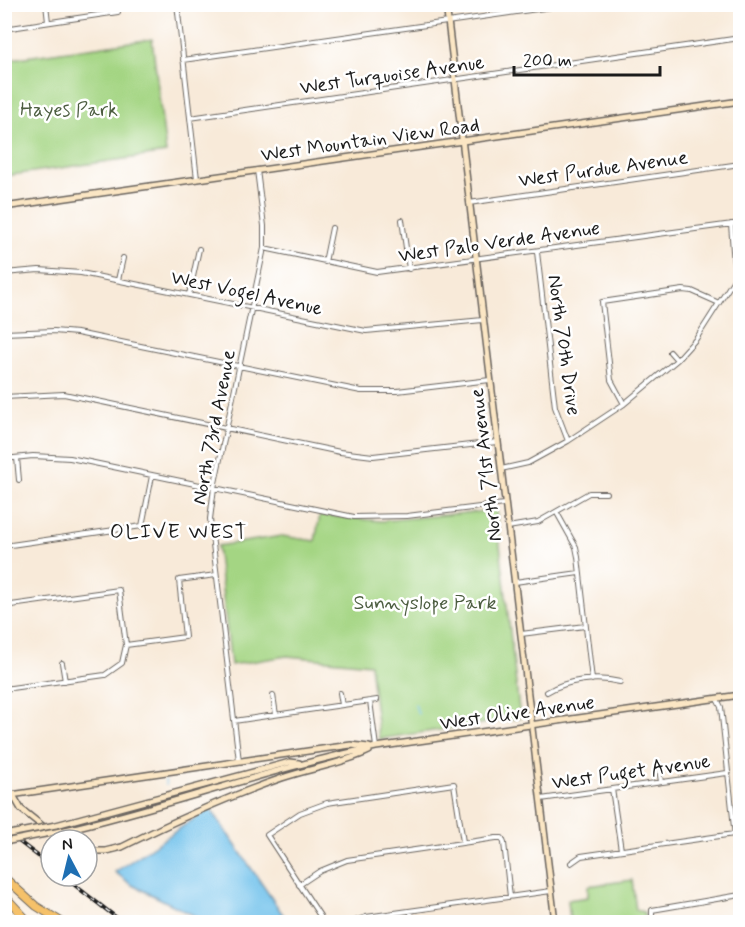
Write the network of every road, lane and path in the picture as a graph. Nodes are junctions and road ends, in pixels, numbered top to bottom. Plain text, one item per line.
1 (46, 4) edge
2 (177, 4) edge
3 (446, 4) edge
4 (572, 4) edge
5 (118, 12) dead end
6 (48, 22) junction
7 (448, 22) junction
8 (4, 29) edge
9 (741, 38) edge
10 (183, 60) junction
11 (455, 80) junction
12 (741, 101) edge
13 (190, 118) junction
14 (462, 142) junction
15 (741, 164) edge
16 (257, 171) junction
17 (198, 180) junction
18 (469, 203) junction
19 (4, 207) edge
20 (402, 220) dead end
21 (741, 223) edge
22 (731, 224) junction
23 (332, 228) dead end
24 (264, 248) junction
25 (199, 249) dead end
26 (537, 252) junction
27 (123, 258) dead end
28 (476, 260) junction
29 (325, 262) junction
30 (409, 269) junction
31 (4, 273) edge
32 (118, 280) junction
33 (189, 295) junction
34 (719, 303) junction
35 (252, 308) junction
36 (483, 320) junction
37 (4, 333) edge
38 (670, 352) dead end
39 (677, 360) junction
40 (239, 367) junction
41 (490, 380) junction
42 (4, 397) edge
43 (624, 404) junction
44 (227, 428) junction
45 (568, 441) junction
46 (497, 442) junction
47 (17, 458) junction
48 (4, 459) edge
49 (500, 470) junction
50 (152, 476) junction
51 (19, 480) dead end
52 (214, 488) junction
53 (606, 493) dead end
54 (504, 504) junction
55 (557, 513) junction
56 (507, 527) junction
57 (4, 546) edge
58 (579, 573) junction
59 (216, 575) junction
60 (514, 582) junction
61 (4, 606) edge
62 (585, 626) junction
63 (521, 634) junction
64 (126, 645) junction
65 (62, 663) dead end
66 (592, 680) junction
67 (65, 681) junction
68 (620, 682) dead end
69 (4, 689) edge
70 (546, 692) dead end
71 (340, 693) dead end
72 (273, 695) dead end
73 (741, 695) edge
74 (717, 699) junction
75 (377, 700) dead end
76 (370, 701) junction
77 (342, 705) junction
78 (276, 715) junction
79 (234, 721) junction
80 (532, 725) junction
81 (376, 747) junction
82 (239, 761) junction
83 (658, 762) dead end
84 (299, 763) junction
85 (727, 773) junction
86 (661, 782) junction
87 (612, 789) junction
88 (14, 795) junction
89 (4, 796) edge
90 (540, 799) junction
91 (45, 828) edge
92 (734, 834) junction
93 (4, 835) edge
94 (4, 842) edge
95 (463, 842) junction
96 (621, 850) junction
97 (99, 851) edge
98 (571, 863) dead end
99 (4, 877) edge
100 (741, 883) edge
101 (299, 885) junction
102 (551, 891) junction
103 (4, 895) edge
104 (741, 895) edge
105 (510, 897) junction
106 (411, 911) junction
107 (28, 922) edge
108 (62, 922) edge
109 (324, 922) edge
110 (352, 922) edge
111 (412, 922) edge
112 (555, 922) edge
113 (652, 922) edge

1 - 6 street
2 - 10 street
3 - 7 main road, North 71st Avenue
4 - 7 street
5 - 6 street
6 - 8 street
7 - 10 street
7 - 11 main road, North 71st Avenue
9 - 11 street, West Turquoise Avenue
10 - 13 street
11 - 13 street, West Turquoise Avenue
11 - 14 main road, North 71st Avenue
12 - 14 main road, West Mountain View Road
13 - 17 street
14 - 16 main road, West Mountain View Road
14 - 18 main road, North 71st Avenue
15 - 18 street, West Purdue Avenue
16 - 17 main road, West Mountain View Road
16 - 24 street, North 73rd Avenue
17 - 19 main road, West Mountain View Road
18 - 28 main road, North 71st Avenue
20 - 30 street
21 - 22 street, West Palo Verde Avenue
22 - 26 street, West Palo Verde Avenue
22 - 34 street
23 - 29 street
24 - 29 street, West Palo Verde Avenue
24 - 35 street, North 73rd Avenue
25 - 33 street
26 - 28 street, West Palo Verde Avenue
26 - 45 street, North 70th Drive
27 - 32 street
28 - 30 street, West Palo Verde Avenue
28 - 36 main road, North 71st Avenue
29 - 30 street, West Palo Verde Avenue
31 - 32 street, West Vogel Avenue
32 - 33 street, West Vogel Avenue
33 - 35 street, West Vogel Avenue
34 - 39 street
34 - 43 street
35 - 36 street, West Vogel Avenue
35 - 40 street, North 73rd Avenue
36 - 41 main road, North 71st Avenue
37 - 40 street
38 - 39 street
39 - 43 street
40 - 41 street
40 - 44 street, North 73rd Avenue
41 - 46 main road, North 71st Avenue
42 - 44 street
43 - 45 street
44 - 46 street
44 - 52 street, North 73rd Avenue
45 - 49 street
46 - 49 main road, North 71st Avenue
47 - 48 street
47 - 50 street
47 - 51 street
49 - 54 main road, North 71st Avenue
50 - 52 street
50 - 57 street
52 - 54 street
52 - 59 street, North 73rd Avenue
53 - 55 street
54 - 56 main road, North 71st Avenue
55 - 56 street
55 - 58 street
56 - 60 main road, North 71st Avenue
58 - 60 street
58 - 62 street
59 - 64 street
59 - 79 street, North 73rd Avenue
60 - 63 main road, North 71st Avenue
61 - 64 street
62 - 63 street
62 - 66 street
63 - 80 main road, North 71st Avenue
64 - 67 street
65 - 67 street
66 - 68 street
66 - 70 street
67 - 69 street
71 - 77 street
72 - 78 street
73 - 74 main road, West Olive Avenue
74 - 80 main road, West Olive Avenue
74 - 85 street
75 - 76 street
76 - 77 street
76 - 81 street
77 - 78 street
78 - 79 street
79 - 82 street, North 73rd Avenue
80 - 81 main road, West Olive Avenue
80 - 90 main road, North 71st Avenue
81 - 82 main road
81 - 84 main road, West Olive Avenue
81 - 97 main road
82 - 88 main road
83 - 86 street
84 - 93 main road, West Olive Avenue, bridge
84 - 94 main road, West Olive Avenue, bridge
85 - 86 street, West Puget Avenue
85 - 92 street
86 - 87 street, West Puget Avenue
87 - 90 street, West Puget Avenue
87 - 96 street
88 - 89 main road
88 - 91 main road
90 - 102 main road, North 71st Avenue
92 - 96 street
92 - 100 street
95 - 101 street
95 - 101 street
95 - 105 street
96 - 98 street
99 - 108 highway
101 - 109 street
102 - 105 street
102 - 112 main road, North 71st Avenue
103 - 107 highway
104 - 113 street
105 - 106 street
106 - 110 street
106 - 111 street

